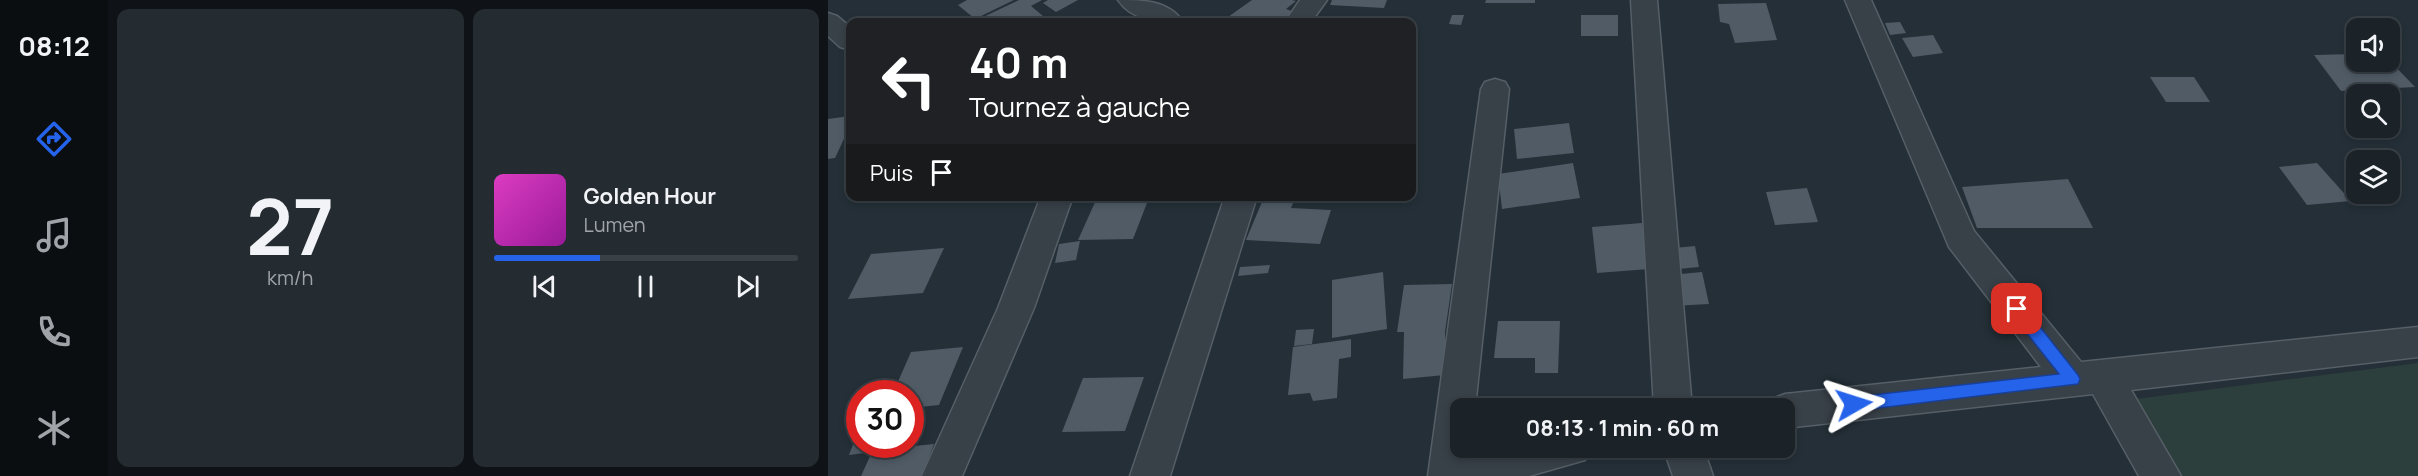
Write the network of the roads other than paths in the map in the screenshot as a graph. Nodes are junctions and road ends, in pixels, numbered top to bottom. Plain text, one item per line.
1 (1314, 0) edge
2 (1644, 0) edge
3 (1858, 0) edge
4 (1132, 9) edge
5 (1158, 18) edge
6 (1301, 18) edge
7 (828, 22) edge
8 (846, 38) edge
9 (1495, 89) dead end
10 (1055, 201) edge
11 (1239, 201) edge
12 (2418, 342) edge
13 (2088, 378) junction
14 (1672, 398) edge
15 (1795, 410) edge
16 (1527, 458) edge
17 (1687, 458) edge
18 (942, 476) edge
19 (1150, 476) edge
20 (1448, 476) edge
21 (1454, 476) edge
22 (1693, 476) edge
23 (2161, 476) edge

1 - 6 street
2 - 14 street
3 - 13 street
4 - 5 street
7 - 8 street
9 - 20 street
10 - 18 street
11 - 19 street
12 - 13 street
13 - 15 street
13 - 23 street
16 - 21 street
17 - 22 street

